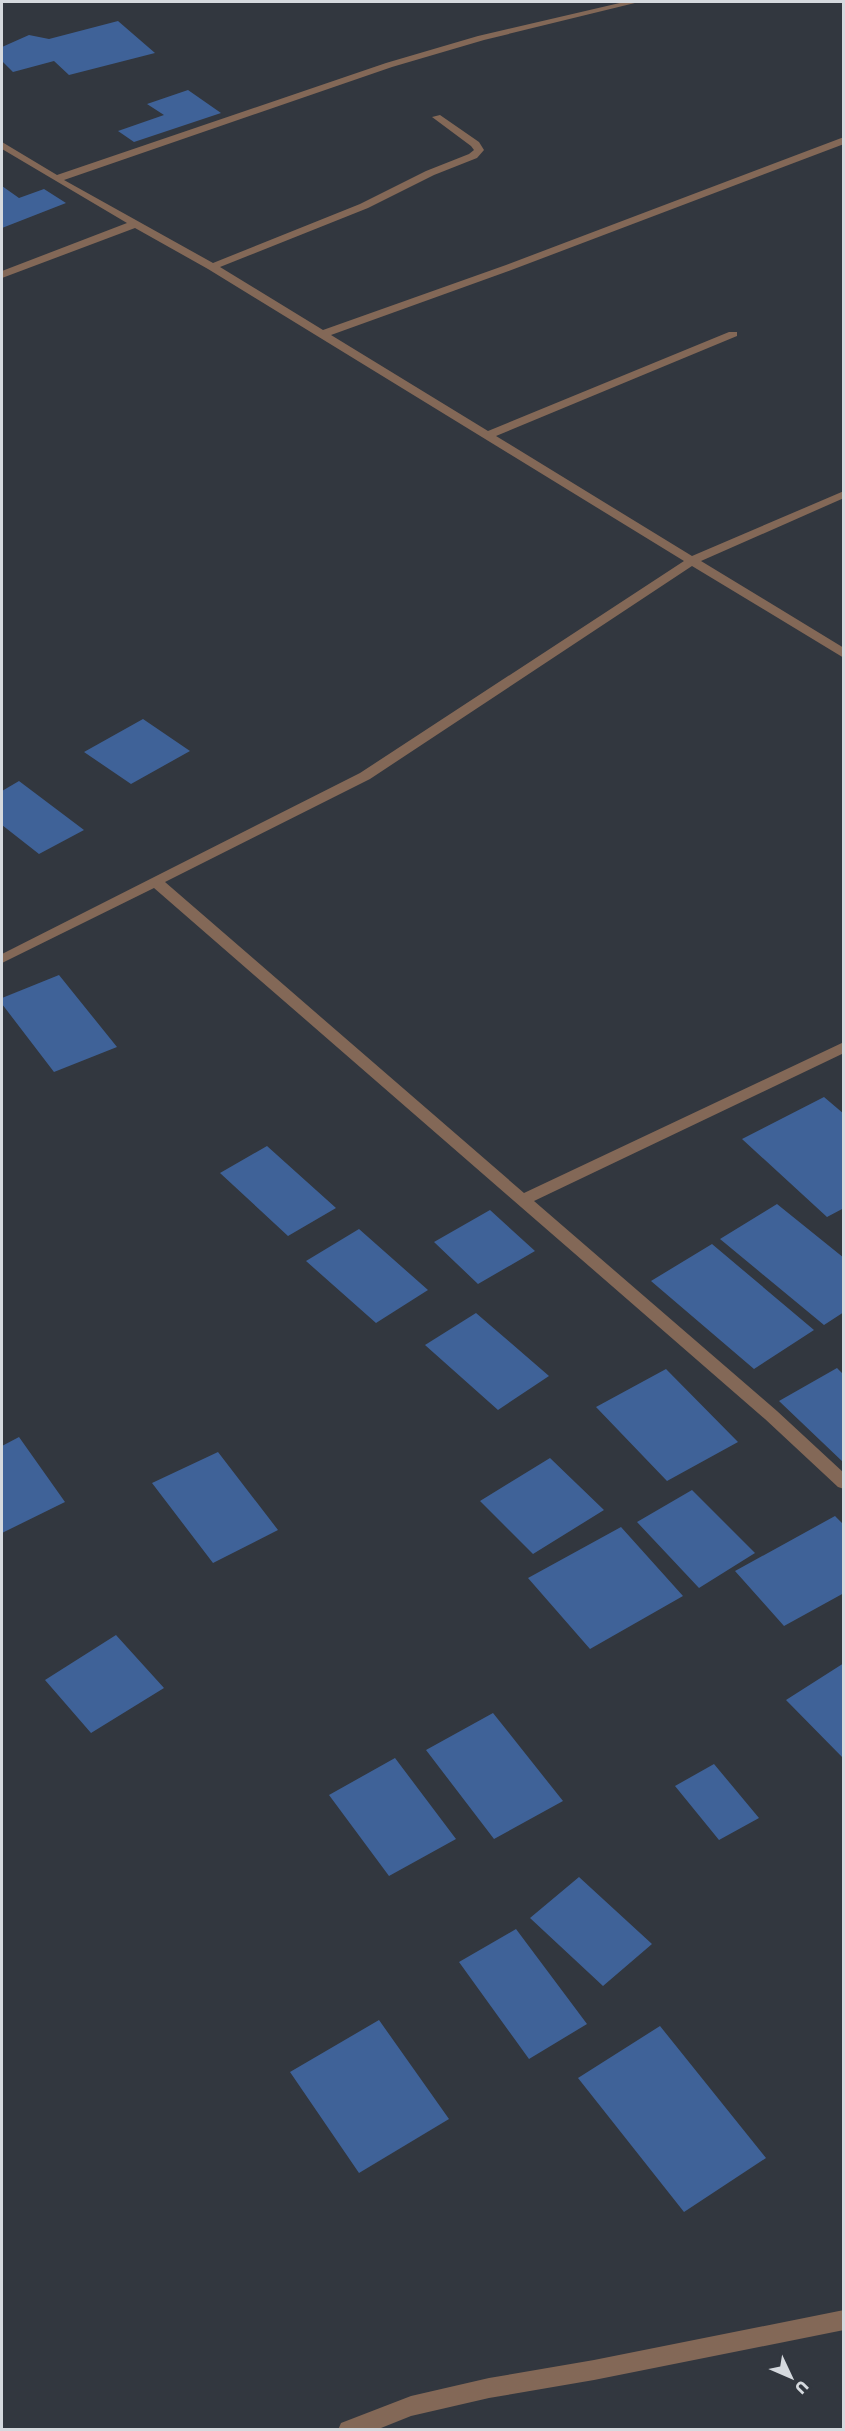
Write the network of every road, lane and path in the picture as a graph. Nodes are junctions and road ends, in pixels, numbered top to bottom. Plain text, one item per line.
1 (583, 2) edge
2 (634, 2) edge
3 (595, 11) junction
4 (437, 117) dead end
5 (843, 140) edge
6 (2, 146) edge
7 (56, 179) junction
8 (135, 224) junction
9 (212, 267) junction
10 (2, 275) edge
11 (733, 334) dead end
12 (320, 335) junction
13 (488, 435) junction
14 (843, 494) edge
15 (693, 560) junction
16 (843, 654) edge
17 (155, 882) junction
18 (2, 960) edge
19 (843, 1047) edge
20 (522, 1200) junction
21 (843, 1482) edge
22 (843, 2320) edge
23 (348, 2430) edge

1 - 3 street
2 - 3 street
3 - 7 street
4 - 9 street
5 - 12 street
6 - 7 street
7 - 8 street
8 - 9 street
8 - 10 street
9 - 12 street
11 - 13 street
12 - 13 street
13 - 15 street
14 - 15 street
15 - 16 street
15 - 17 street
17 - 18 street
17 - 20 street
19 - 20 street
20 - 21 street
22 - 23 street

